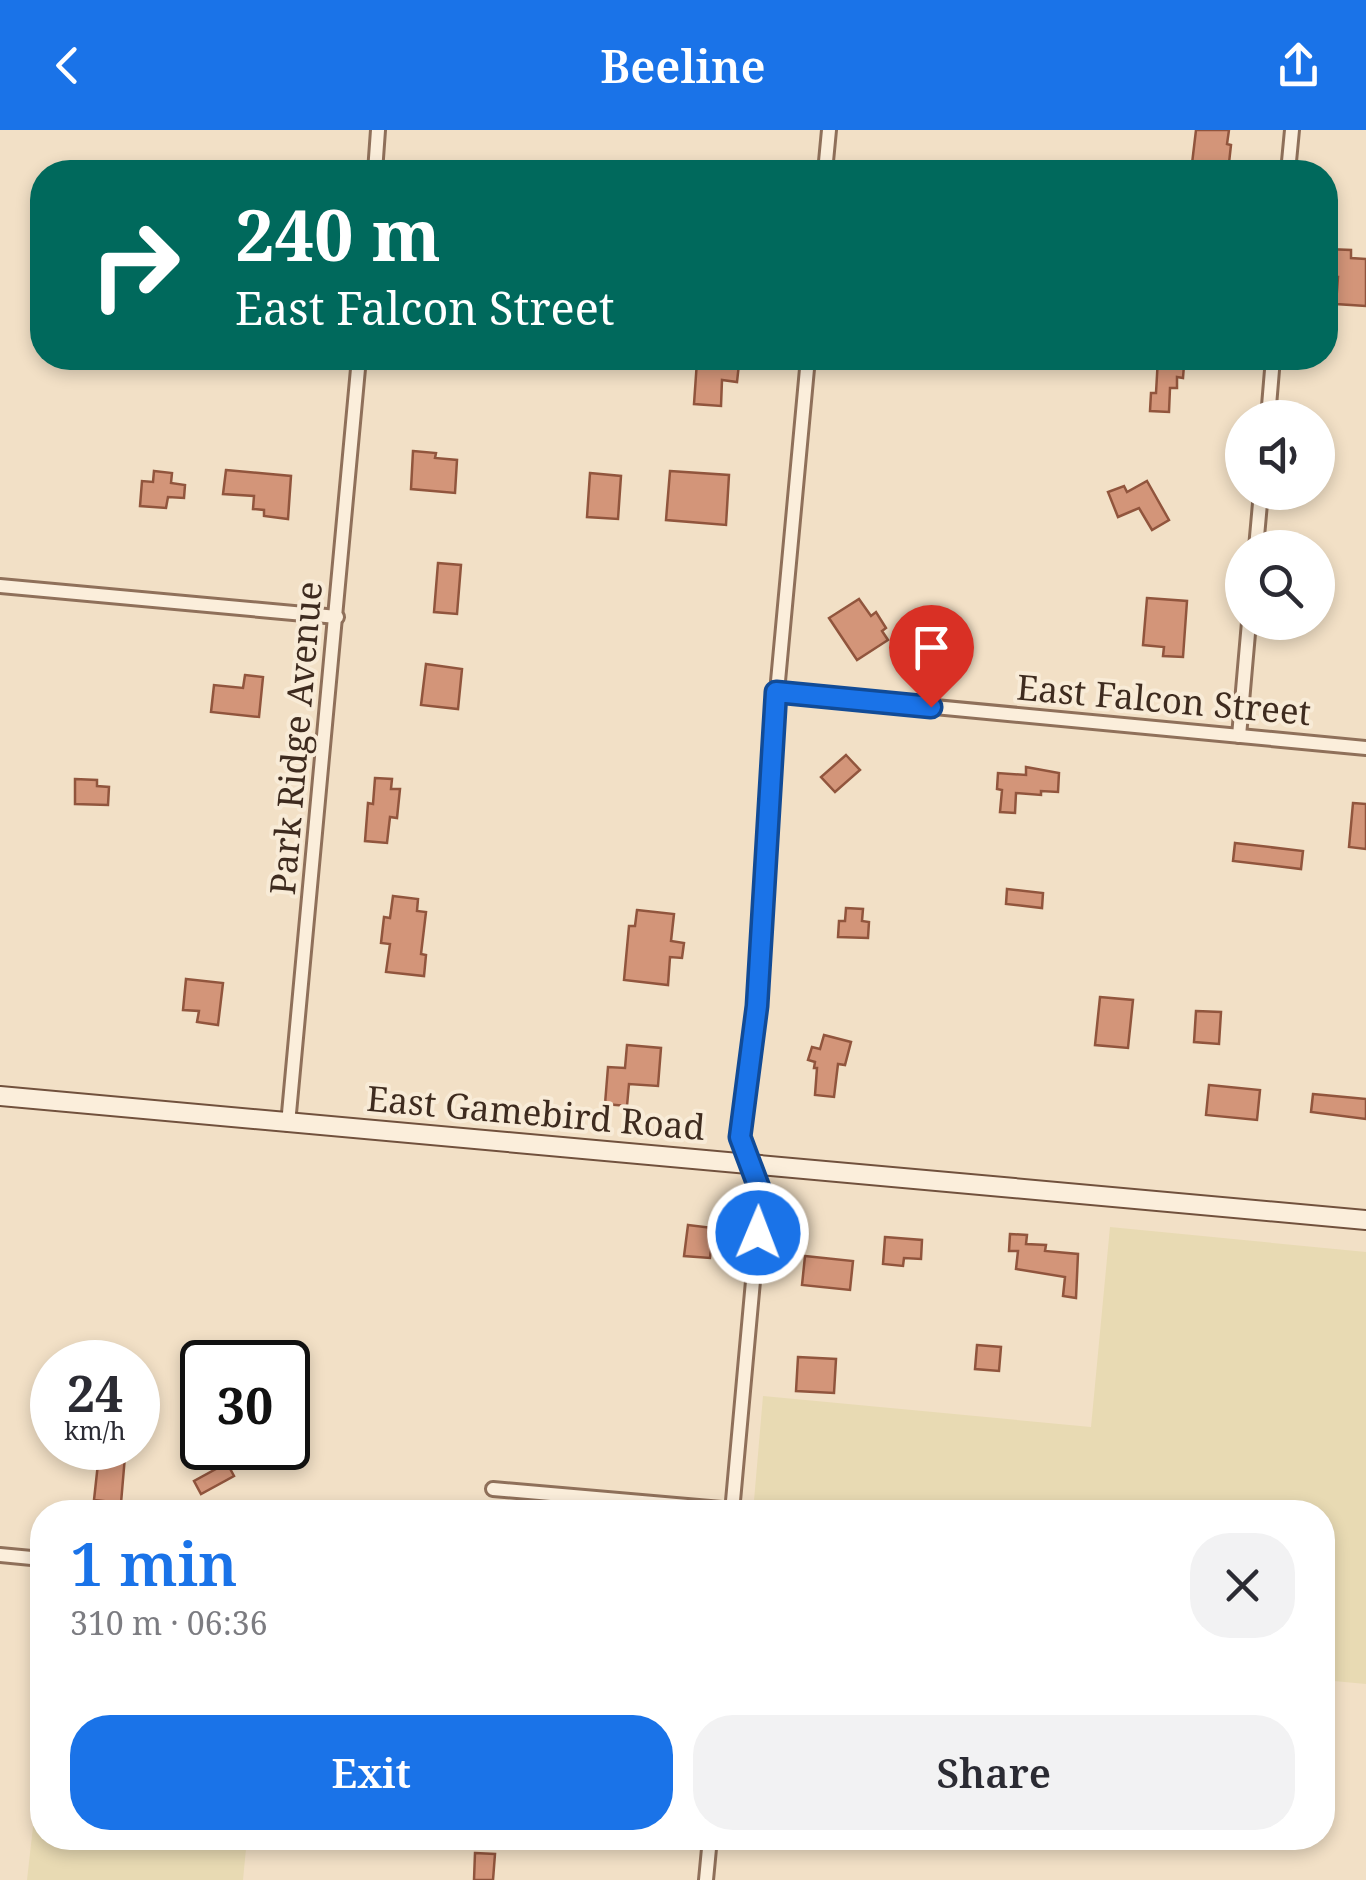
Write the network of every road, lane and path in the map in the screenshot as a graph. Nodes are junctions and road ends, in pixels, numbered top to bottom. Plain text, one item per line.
1 (378, 130) edge
2 (829, 130) edge
3 (1292, 130) edge
4 (376, 160) edge
5 (826, 160) edge
6 (1289, 160) edge
7 (358, 370) edge
8 (807, 370) edge
9 (1272, 370) edge
10 (1270, 400) edge
11 (0, 586) edge
12 (337, 617) junction
13 (1247, 640) edge
14 (776, 692) junction
15 (1239, 736) junction
16 (1366, 748) edge
17 (0, 1096) edge
18 (288, 1124) junction
19 (752, 1162) junction
20 (1366, 1220) edge
21 (493, 1488) dead end
22 (618, 1500) edge
23 (733, 1500) edge
24 (0, 1555) edge
25 (30, 1558) edge
26 (709, 1850) edge
27 (706, 1880) edge

1 - 4 street
2 - 5 street
3 - 6 street
7 - 12 street, Park Ridge Avenue
8 - 14 street
9 - 10 street
11 - 12 street
12 - 18 street, Park Ridge Avenue
13 - 15 street
14 - 15 street, East Falcon Street
14 - 19 street
15 - 16 street, East Falcon Street
17 - 18 main road, East Gamebird Road
18 - 19 main road, East Gamebird Road
19 - 20 main road, East Gamebird Road
19 - 23 street
21 - 22 street
24 - 25 street
26 - 27 street

